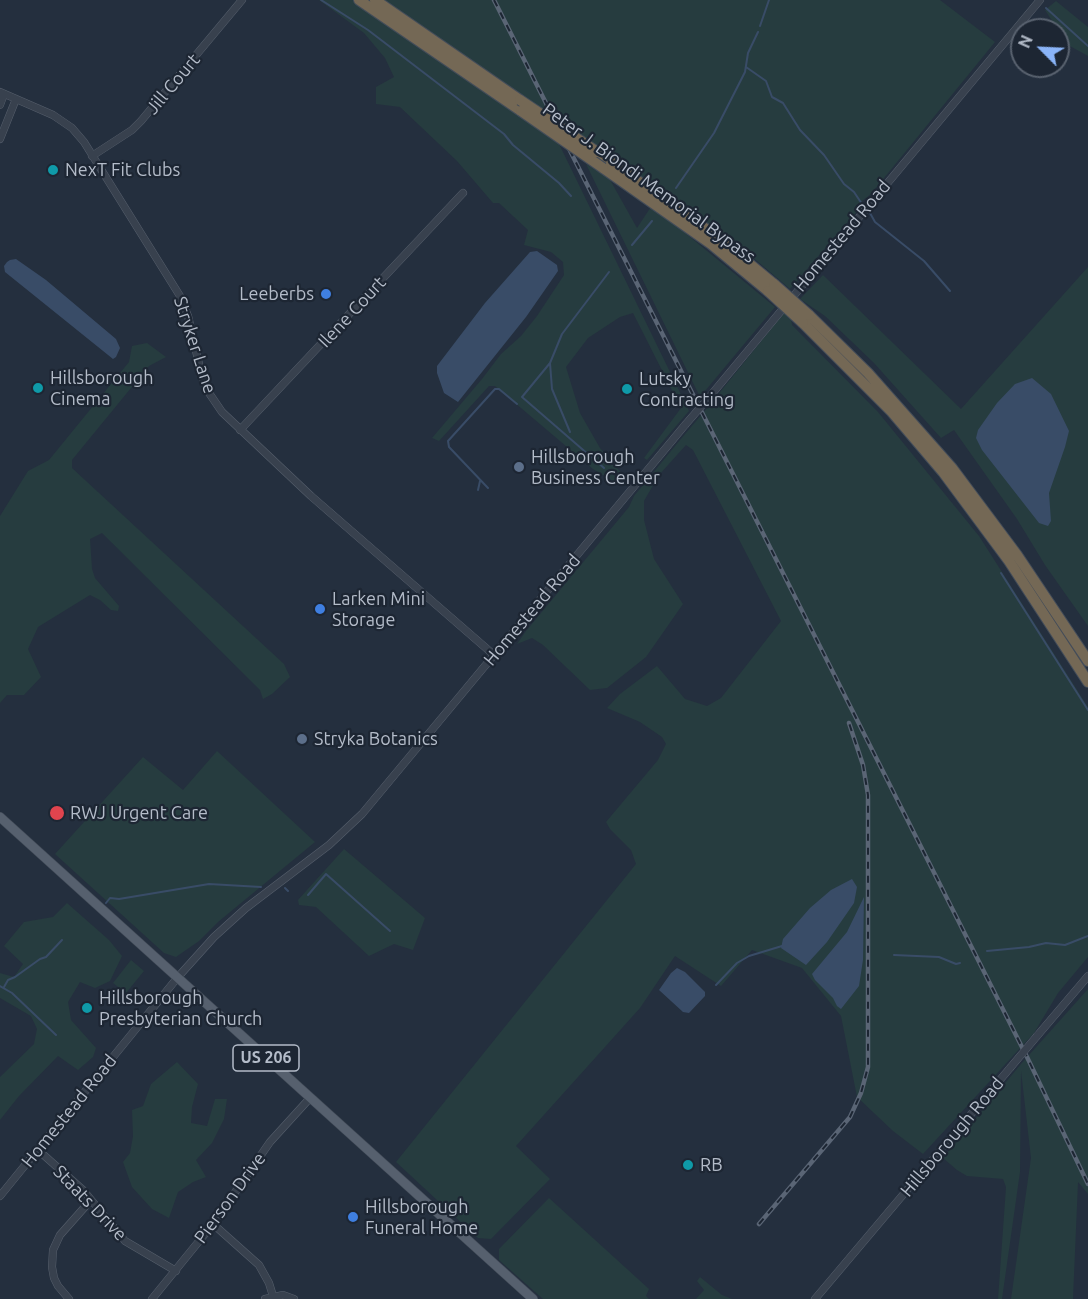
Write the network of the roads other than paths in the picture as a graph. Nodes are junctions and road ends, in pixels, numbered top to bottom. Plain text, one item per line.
1 (242, 0) edge
2 (359, 0) edge
3 (375, 0) edge
4 (1040, 0) edge
5 (2, 93) edge
6 (16, 99) junction
7 (0, 105) edge
8 (520, 105) junction
9 (0, 139) edge
10 (92, 156) junction
11 (463, 193) dead end
12 (771, 287) junction
13 (806, 319) junction
14 (240, 430) junction
15 (494, 656) junction
16 (1088, 661) edge
17 (1088, 682) edge
18 (0, 817) edge
19 (1088, 976) edge
20 (178, 977) junction
21 (310, 1098) junction
22 (38, 1150) junction
23 (0, 1196) edge
24 (91, 1200) junction
25 (213, 1224) junction
26 (176, 1271) junction
27 (273, 1296) junction
28 (69, 1299) edge
29 (152, 1299) edge
30 (265, 1299) edge
31 (294, 1299) edge
32 (533, 1299) edge
33 (815, 1299) edge

1 - 10 street, Jill Court
2 - 8 highway, Peter J. Biondi Memorial Bypass
3 - 8 highway, Peter J. Biondi Memorial Bypass
4 - 15 street, Homestead Road, bridge
5 - 6 street, Stryker Lane
5 - 7 street
6 - 9 street
6 - 10 street, Stryker Lane
8 - 12 highway, Peter J. Biondi Memorial Bypass, bridge
8 - 12 highway, Peter J. Biondi Memorial Bypass, bridge
10 - 14 street, Stryker Lane
11 - 14 street, Ilene Court
12 - 13 highway, Peter J. Biondi Memorial Bypass, bridge
13 - 16 highway, Peter J. Biondi Memorial Bypass
13 - 17 highway, Peter J. Biondi Memorial Bypass
14 - 15 street, Stryker Lane
15 - 20 street, Homestead Road
18 - 20 main road, US 206
19 - 33 street, Hillsborough Road, bridge
20 - 21 main road, US 206
20 - 22 street, Homestead Road
21 - 25 street, Pierson Drive
21 - 32 main road, US 206
22 - 23 street, Homestead Road
22 - 24 street, Staats Drive
24 - 26 street, Staats Drive
24 - 28 street
25 - 26 street, Pierson Drive
25 - 27 street
26 - 29 street, Pierson Drive
27 - 30 street
27 - 31 street

